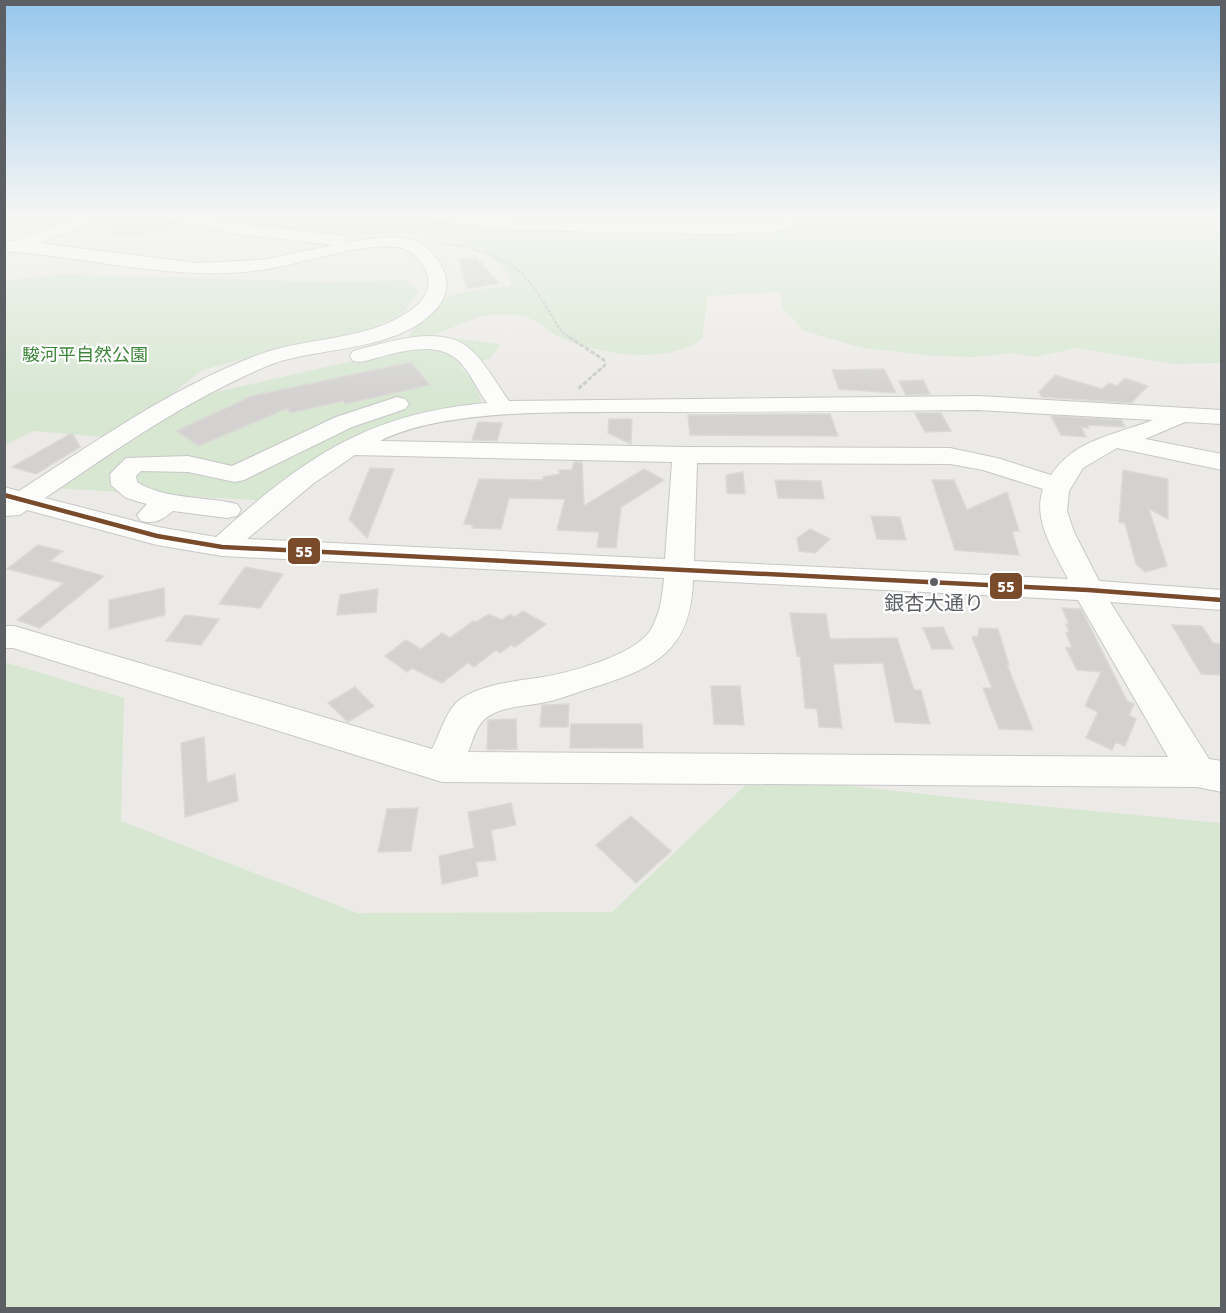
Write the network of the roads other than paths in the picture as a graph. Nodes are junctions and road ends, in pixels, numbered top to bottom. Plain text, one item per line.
1 (436, 276) edge
2 (200, 390) junction
3 (397, 404) dead end
4 (502, 408) junction
5 (1221, 417) edge
6 (1173, 419) junction
7 (1115, 441) junction
8 (351, 448) junction
9 (685, 455) junction
10 (1188, 455) junction
11 (1221, 462) edge
12 (1056, 485) junction
13 (11, 502) edge
14 (167, 502) junction
15 (227, 510) dead end
16 (133, 530) junction
17 (222, 548) junction
18 (677, 570) junction
19 (1088, 590) junction
20 (1221, 600) edge
21 (4, 637) edge
22 (442, 767) junction
23 (1209, 774) edge

1 - 2 street
2 - 4 street
2 - 13 street
3 - 14 street
4 - 6 street
4 - 8 street
5 - 6 street
6 - 7 street
6 - 10 street
7 - 10 street
7 - 12 street
8 - 9 street
8 - 17 street
9 - 12 street
9 - 18 street
10 - 11 street
12 - 19 street
13 - 16 street
14 - 15 street
14 - 16 street
16 - 17 street
17 - 18 street
18 - 19 street
18 - 22 street
19 - 20 street
19 - 23 street
21 - 22 street
22 - 23 street

